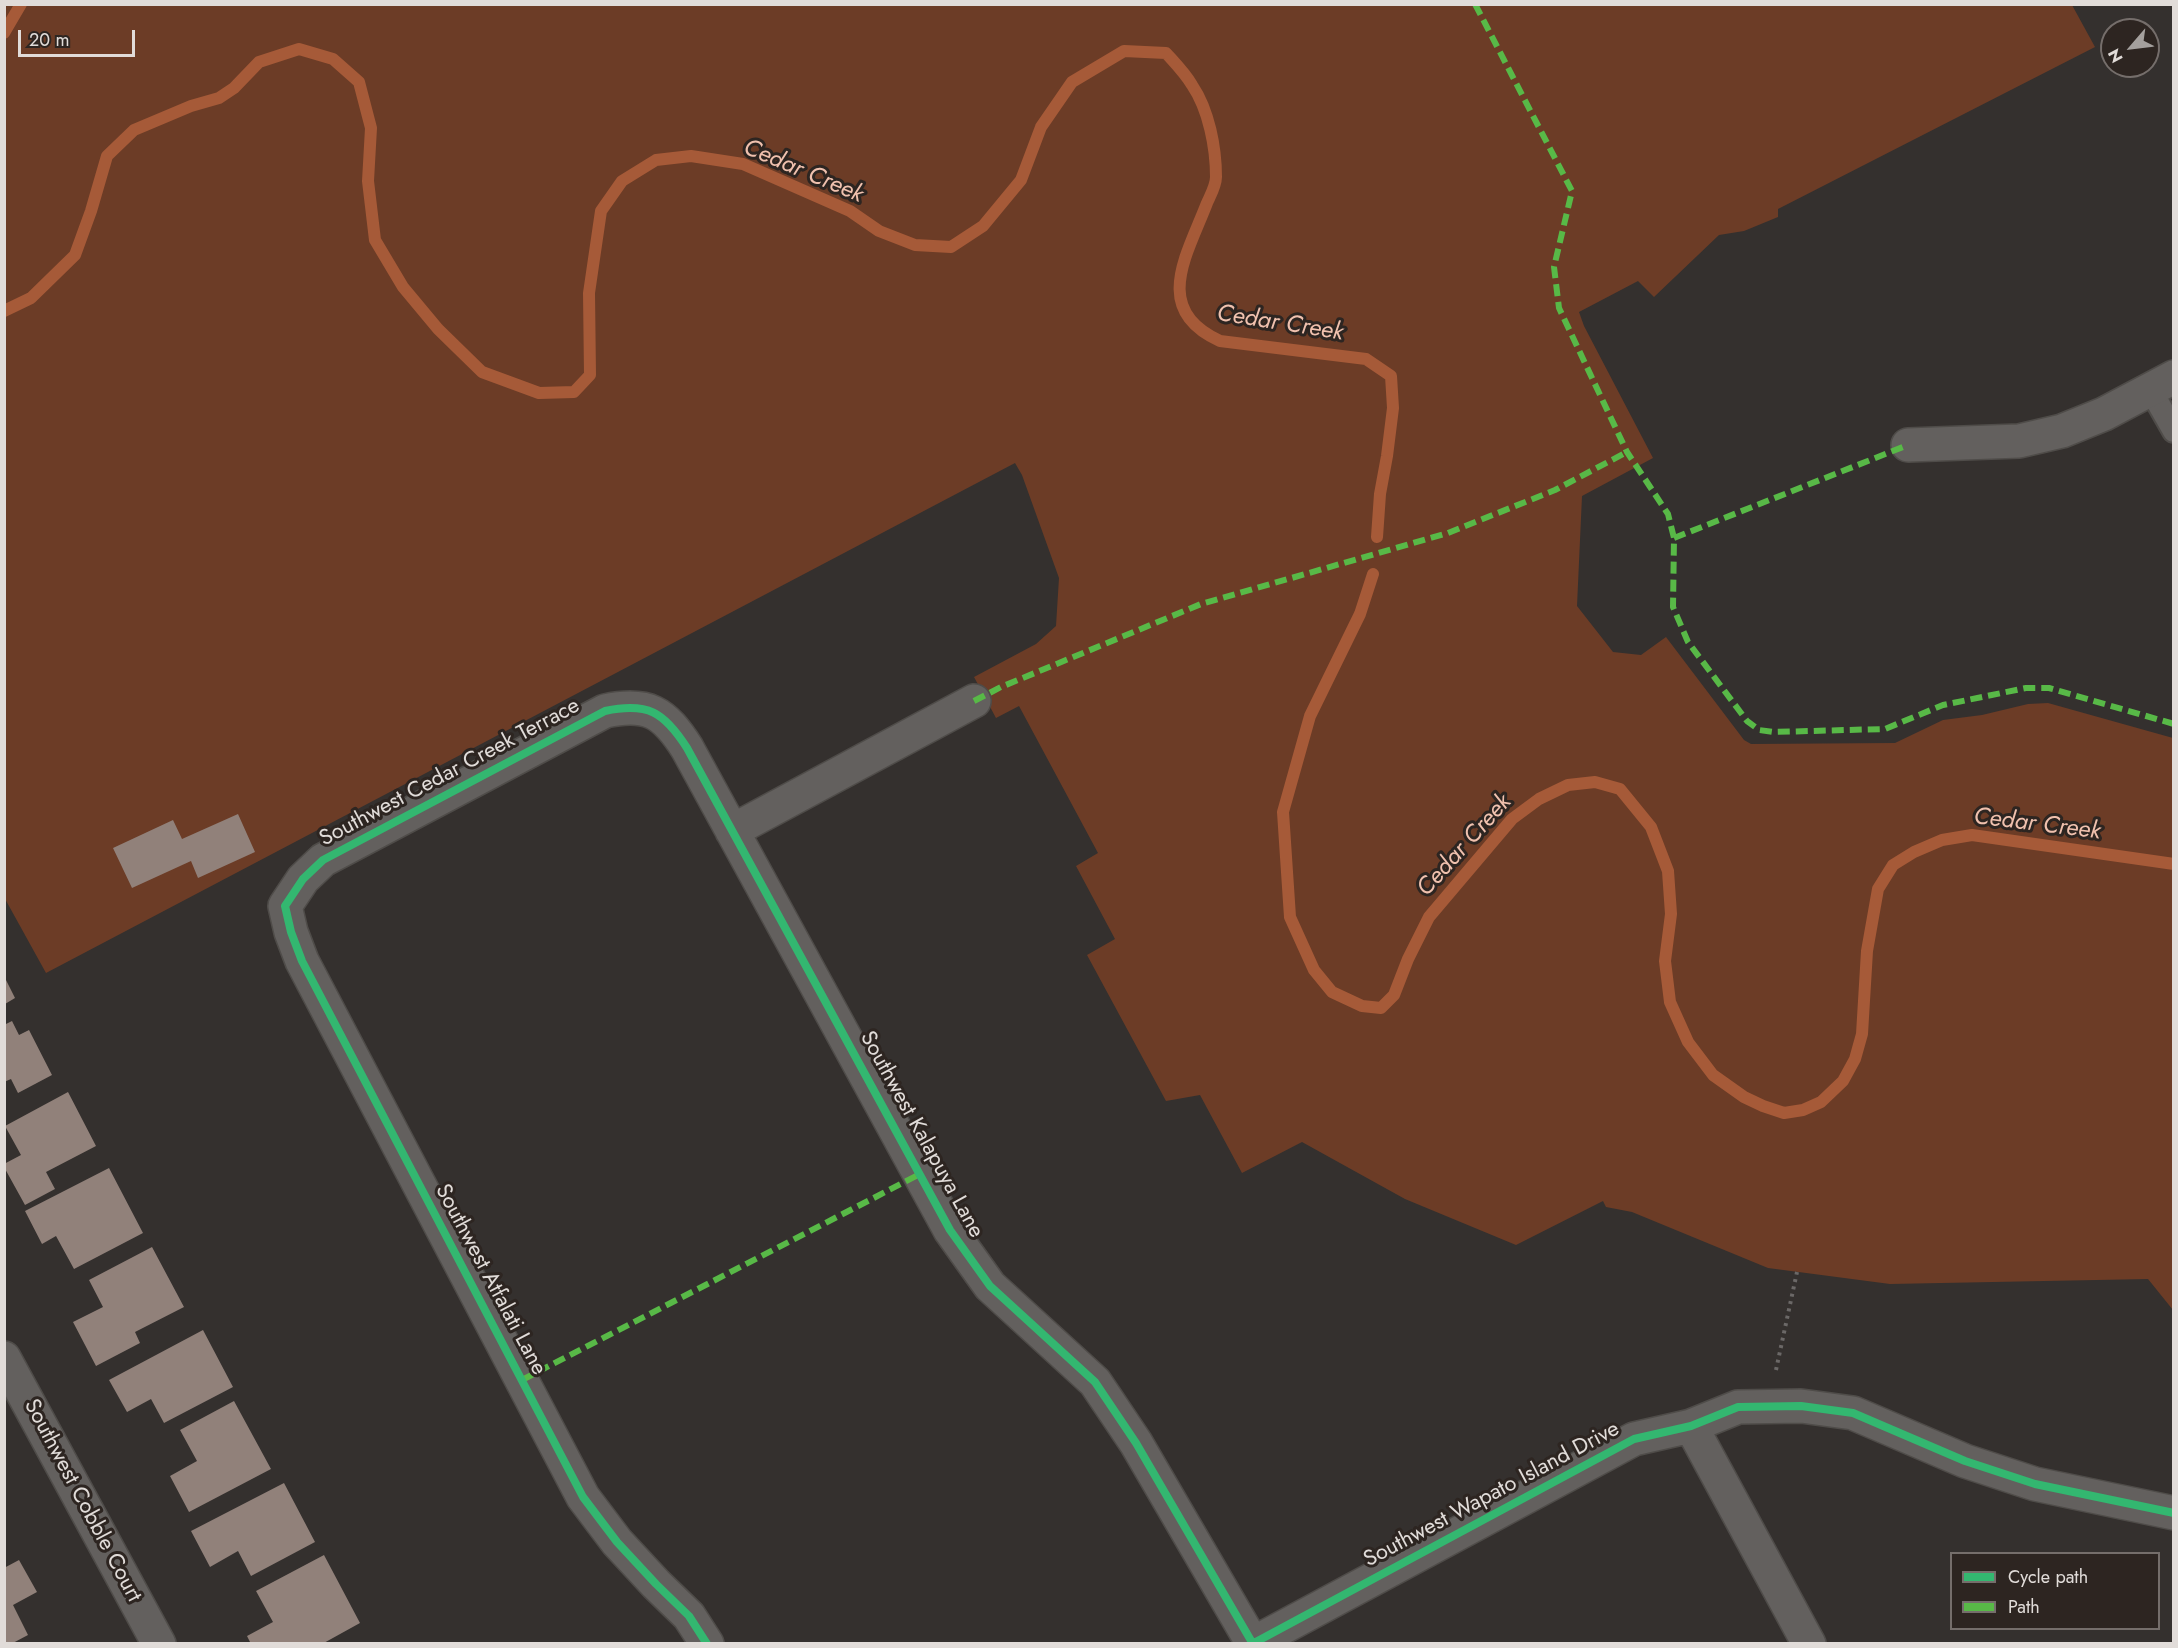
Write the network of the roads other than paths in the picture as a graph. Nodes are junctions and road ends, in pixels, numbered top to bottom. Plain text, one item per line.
1 (2162, 383) edge
2 (2174, 431) edge
3 (1908, 445) dead end
4 (974, 701) dead end
5 (651, 711) joint
6 (732, 831) junction
7 (285, 906) joint
8 (4, 1358) edge
9 (1691, 1426) junction
10 (2174, 1513) edge
11 (1253, 1643) edge
12 (159, 1644) edge
13 (707, 1644) edge
14 (1809, 1644) edge

1 - 2 lane
1 - 3 street
4 - 6 street
5 - 6 street, Southwest Kalapuya Lane
5 - 7 street, Southwest Cedar Creek Terrace
6 - 11 street, Southwest Kalapuya Lane
7 - 13 street, Southwest Atfalati Lane
8 - 12 street, Southwest Cobble Court
9 - 10 street, Southwest Wapato Island Drive
9 - 11 street, Southwest Wapato Island Drive
9 - 14 street

